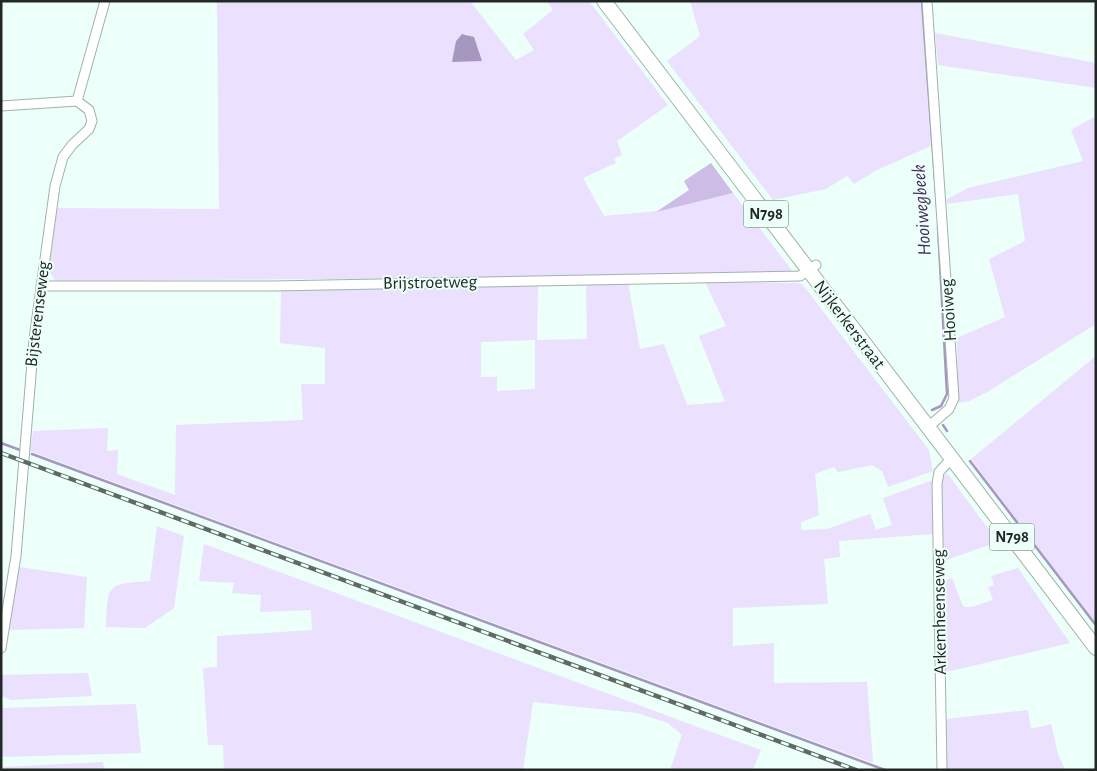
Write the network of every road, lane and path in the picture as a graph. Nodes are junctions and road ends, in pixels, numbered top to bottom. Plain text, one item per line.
1 (105, 1) edge
2 (604, 1) edge
3 (927, 1) edge
4 (77, 101) junction
5 (1, 106) edge
6 (812, 268) junction
7 (41, 286) junction
8 (927, 428) junction
9 (951, 459) junction
10 (1, 648) edge
11 (1096, 648) edge
12 (942, 770) edge

1 - 4 street
2 - 6 main road, Nijkerkerstraat / N798
3 - 8 street, Hooiweg
4 - 5 street
4 - 7 street, Bijsterenseweg
6 - 7 street, Brijstroetweg
6 - 8 main road, Nijkerkerstraat / N798
7 - 10 street, Bijsterenseweg
8 - 9 main road, Nijkerkerstraat / N798
9 - 11 main road, Nijkerkerstraat / N798
9 - 12 street, Arkemheenseweg

